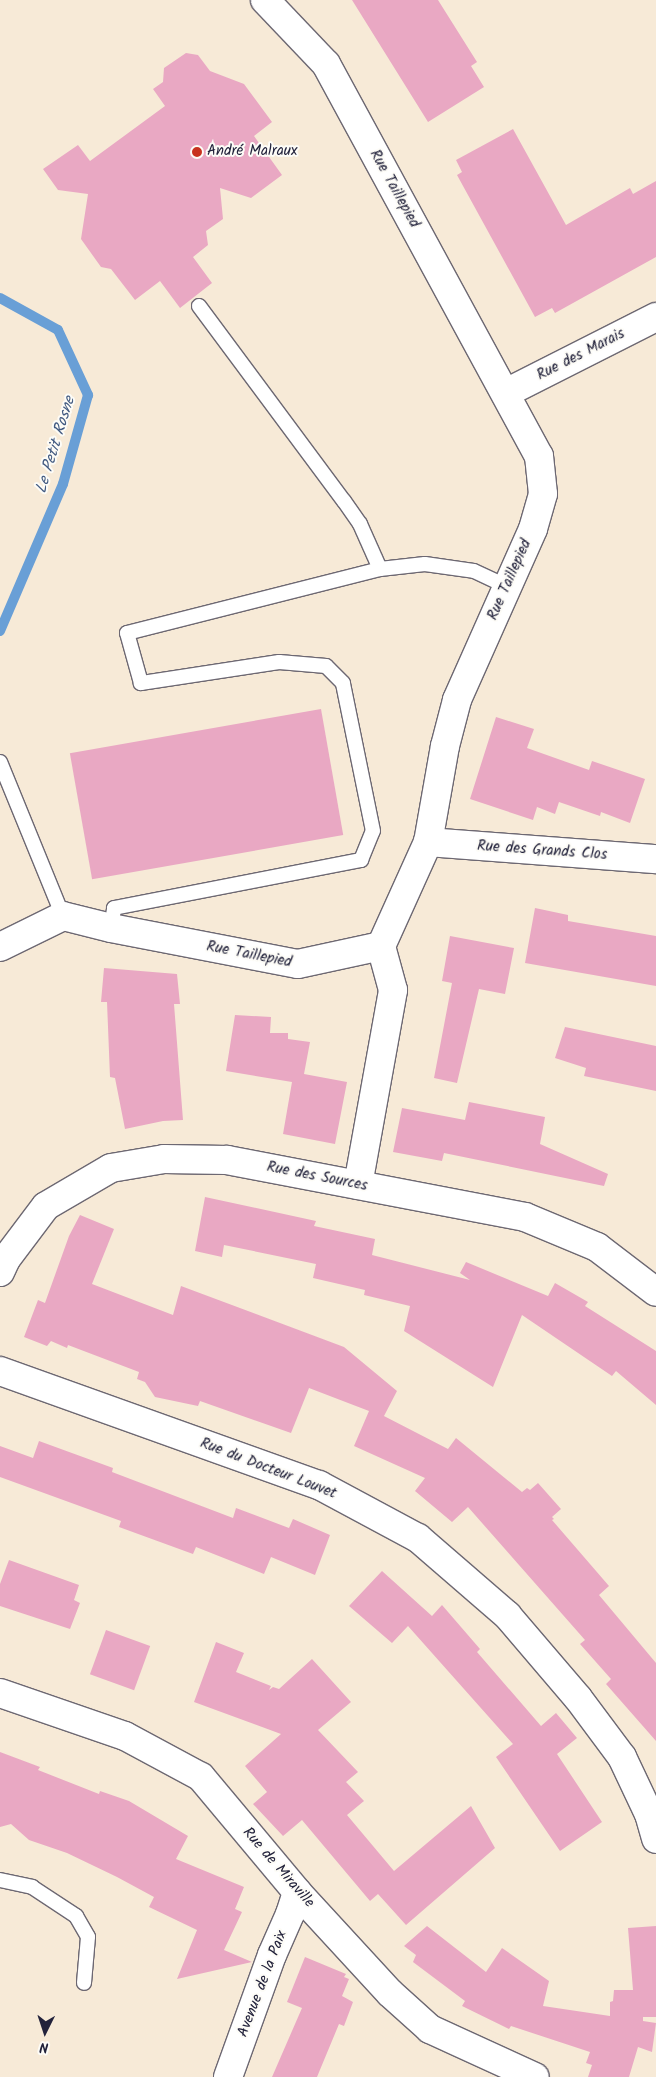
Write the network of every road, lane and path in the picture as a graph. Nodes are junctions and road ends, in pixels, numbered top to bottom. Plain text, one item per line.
1 (265, 0) edge
2 (199, 306) dead end
3 (656, 317) edge
4 (506, 393) junction
5 (380, 569) junction
6 (508, 587) junction
7 (0, 762) edge
8 (428, 842) junction
9 (656, 859) edge
10 (63, 916) junction
11 (111, 928) junction
12 (381, 946) junction
13 (0, 948) edge
14 (358, 1184) junction
15 (0, 1272) edge
16 (656, 1292) edge
17 (0, 1371) edge
18 (0, 1694) edge
19 (656, 1839) edge
20 (0, 1880) edge
21 (297, 1892) junction
22 (84, 1983) dead end
23 (228, 2077) edge
24 (536, 2077) edge

1 - 4 street, Rue Taillepied
2 - 5 lane
3 - 4 street, Rue des Marais
4 - 6 street, Rue Taillepied
5 - 6 lane
5 - 11 lane
6 - 8 street, Rue Taillepied
7 - 10 lane
8 - 9 street, Rue des Grands Clos
8 - 12 street, Rue Taillepied
10 - 11 street, Rue Taillepied
10 - 13 street
11 - 12 street, Rue Taillepied
12 - 14 street
14 - 15 street, Rue des Sources
14 - 16 street, Rue des Sources
17 - 19 street, Rue du Docteur Louvet
18 - 21 street, Rue de Miraville
20 - 22 lane
21 - 23 street, Avenue de la Paix
21 - 24 street, Rue de Miraville

